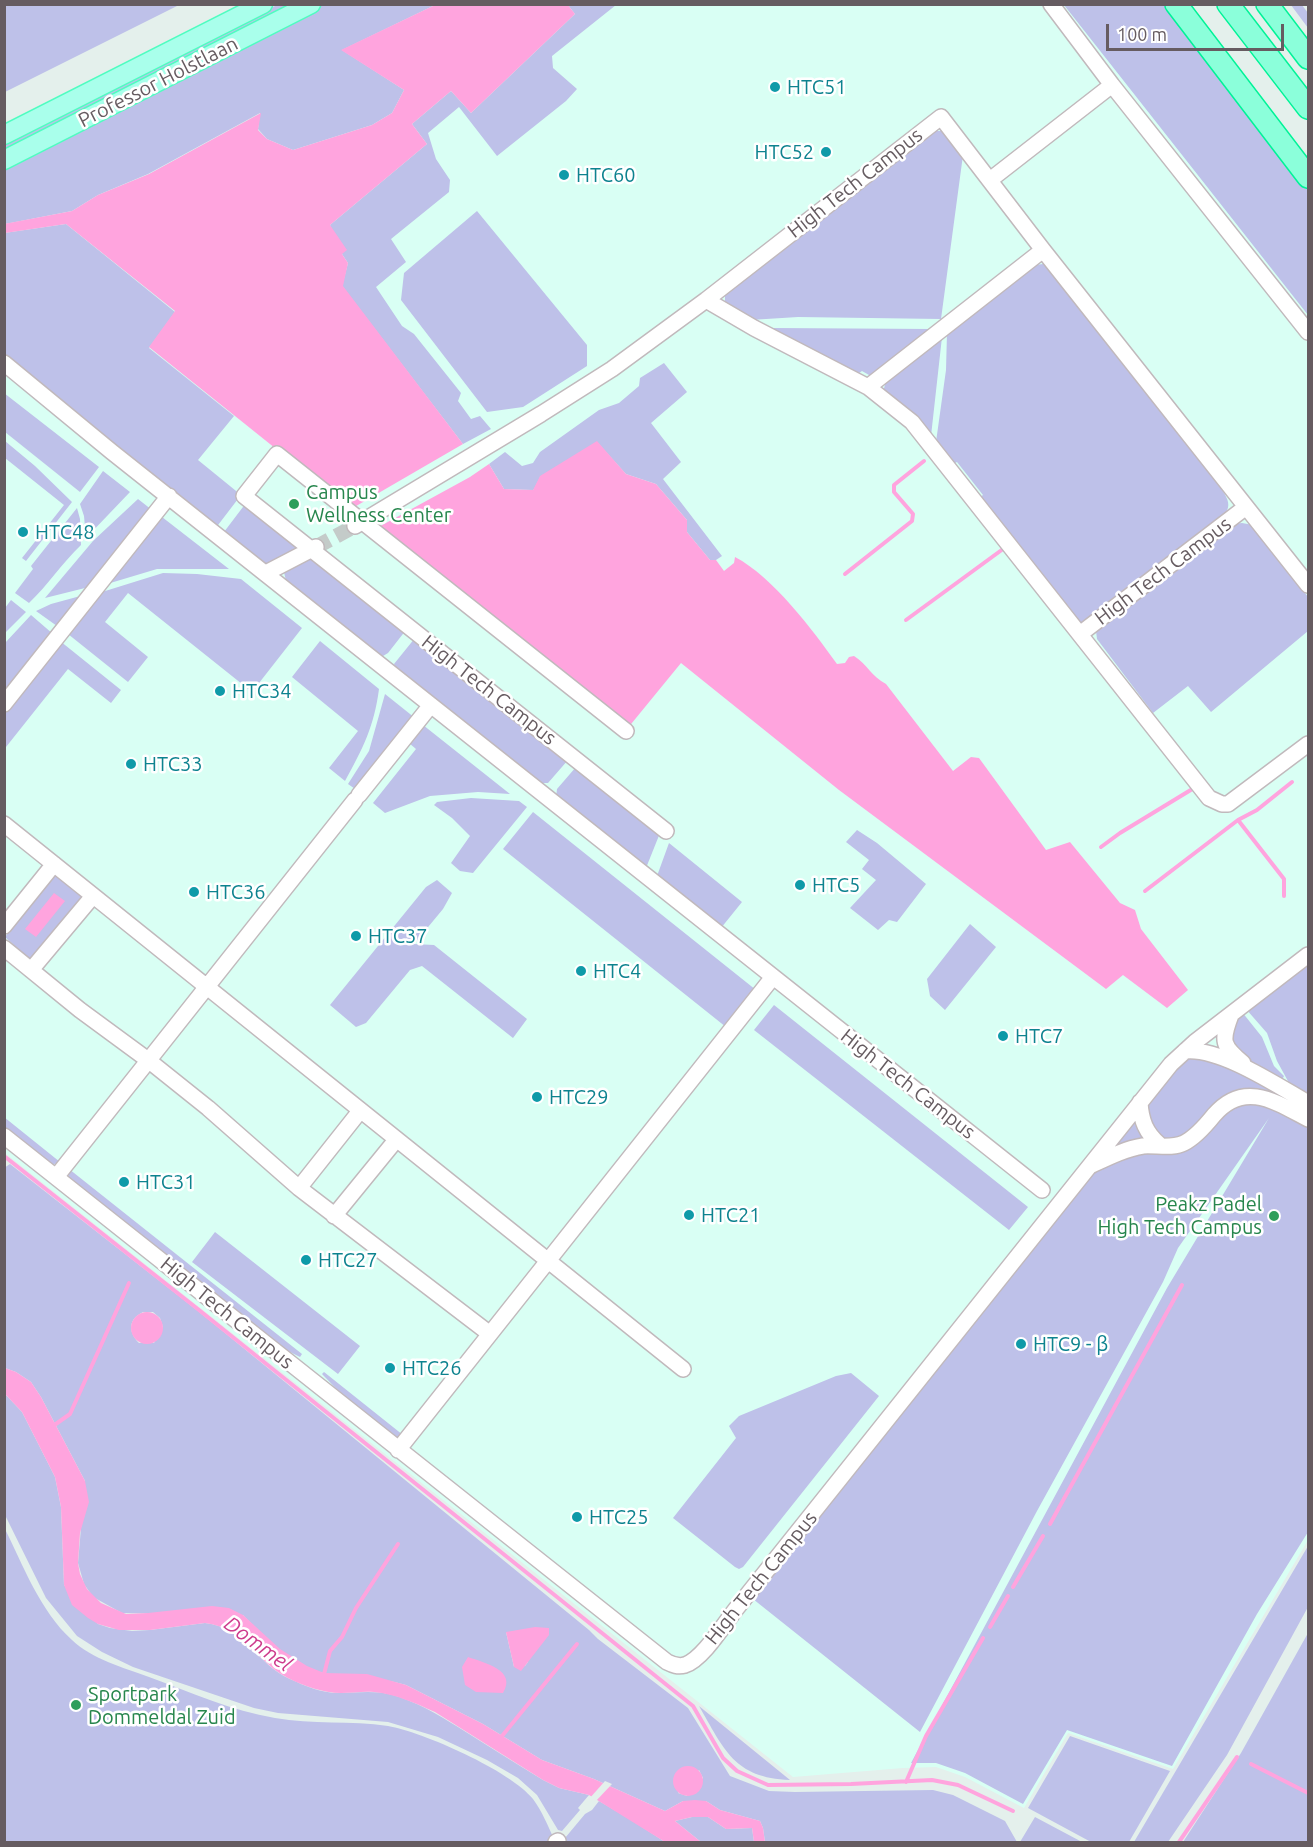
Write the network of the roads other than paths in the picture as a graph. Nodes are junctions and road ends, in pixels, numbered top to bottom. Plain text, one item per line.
1 (263, 4) edge
2 (311, 4) edge
3 (1051, 4) edge
4 (1176, 4) edge
5 (1228, 4) edge
6 (1267, 4) edge
7 (1308, 58) edge
8 (1112, 85) junction
9 (1308, 108) edge
10 (4, 135) edge
11 (4, 160) edge
12 (1308, 177) edge
13 (990, 180) junction
14 (1043, 250) junction
15 (706, 300) junction
16 (1308, 332) edge
17 (4, 363) edge
18 (868, 387) junction
19 (169, 496) junction
20 (1246, 507) junction
21 (358, 524) junction
22 (314, 548) junction
23 (266, 573) junction
24 (1308, 585) edge
25 (1080, 634) junction
26 (4, 704) edge
27 (431, 705) junction
28 (626, 731) dead end
29 (1308, 744) edge
30 (4, 824) edge
31 (666, 831) dead end
32 (54, 864) junction
33 (93, 896) junction
34 (4, 926) edge
35 (4, 948) edge
36 (1308, 955) edge
37 (31, 970) junction
38 (773, 977) junction
39 (207, 987) junction
40 (1231, 1016) junction
41 (1185, 1051) junction
42 (148, 1060) junction
43 (1253, 1071) junction
44 (1140, 1102) junction
45 (1308, 1103) edge
46 (360, 1111) junction
47 (1308, 1119) edge
48 (4, 1136) edge
49 (396, 1140) junction
50 (1160, 1146) junction
51 (1087, 1168) junction
52 (56, 1177) junction
53 (299, 1188) junction
54 (1050, 1196) junction
55 (334, 1216) junction
56 (549, 1260) junction
57 (490, 1334) junction
58 (683, 1369) dead end
59 (398, 1450) junction

1 - 10 main road, Professor Holstlaan
2 - 11 main road, Professor Holstlaan
3 - 8 street
4 - 12 highway
5 - 9 highway
6 - 7 highway
8 - 13 street
8 - 16 street
13 - 14 street, High Tech Campus
13 - 15 street, High Tech Campus
14 - 18 street
14 - 20 street, High Tech Campus
15 - 18 street, High Tech Campus
15 - 21 street, High Tech Campus
17 - 19 street, High Tech Campus
18 - 25 street, High Tech Campus
19 - 23 street, High Tech Campus
19 - 26 street
20 - 24 street, High Tech Campus
20 - 25 street, High Tech Campus
21 - 22 street, High Tech Campus
21 - 28 street, High Tech Campus
22 - 23 street
22 - 31 street, High Tech Campus
23 - 27 street, High Tech Campus
25 - 29 street, High Tech Campus
27 - 38 street, High Tech Campus
27 - 39 street
30 - 32 street
32 - 33 street
32 - 34 street
33 - 37 street
33 - 39 street
35 - 37 street
36 - 40 street, High Tech Campus
37 - 42 street
38 - 54 street, High Tech Campus
38 - 56 street
39 - 42 street
39 - 46 street
40 - 41 street, High Tech Campus
40 - 43 street
41 - 43 street
41 - 44 street, High Tech Campus
42 - 52 street
42 - 53 street
43 - 45 street
44 - 50 street
44 - 51 street, High Tech Campus
46 - 49 street
46 - 53 street
47 - 50 street, High Tech Campus
48 - 52 street, High Tech Campus
49 - 55 street
49 - 56 street
50 - 51 street, High Tech Campus
51 - 54 street, High Tech Campus
52 - 59 street, High Tech Campus
53 - 55 street
54 - 59 street, High Tech Campus
55 - 57 street
56 - 57 street
56 - 58 street
57 - 59 street

